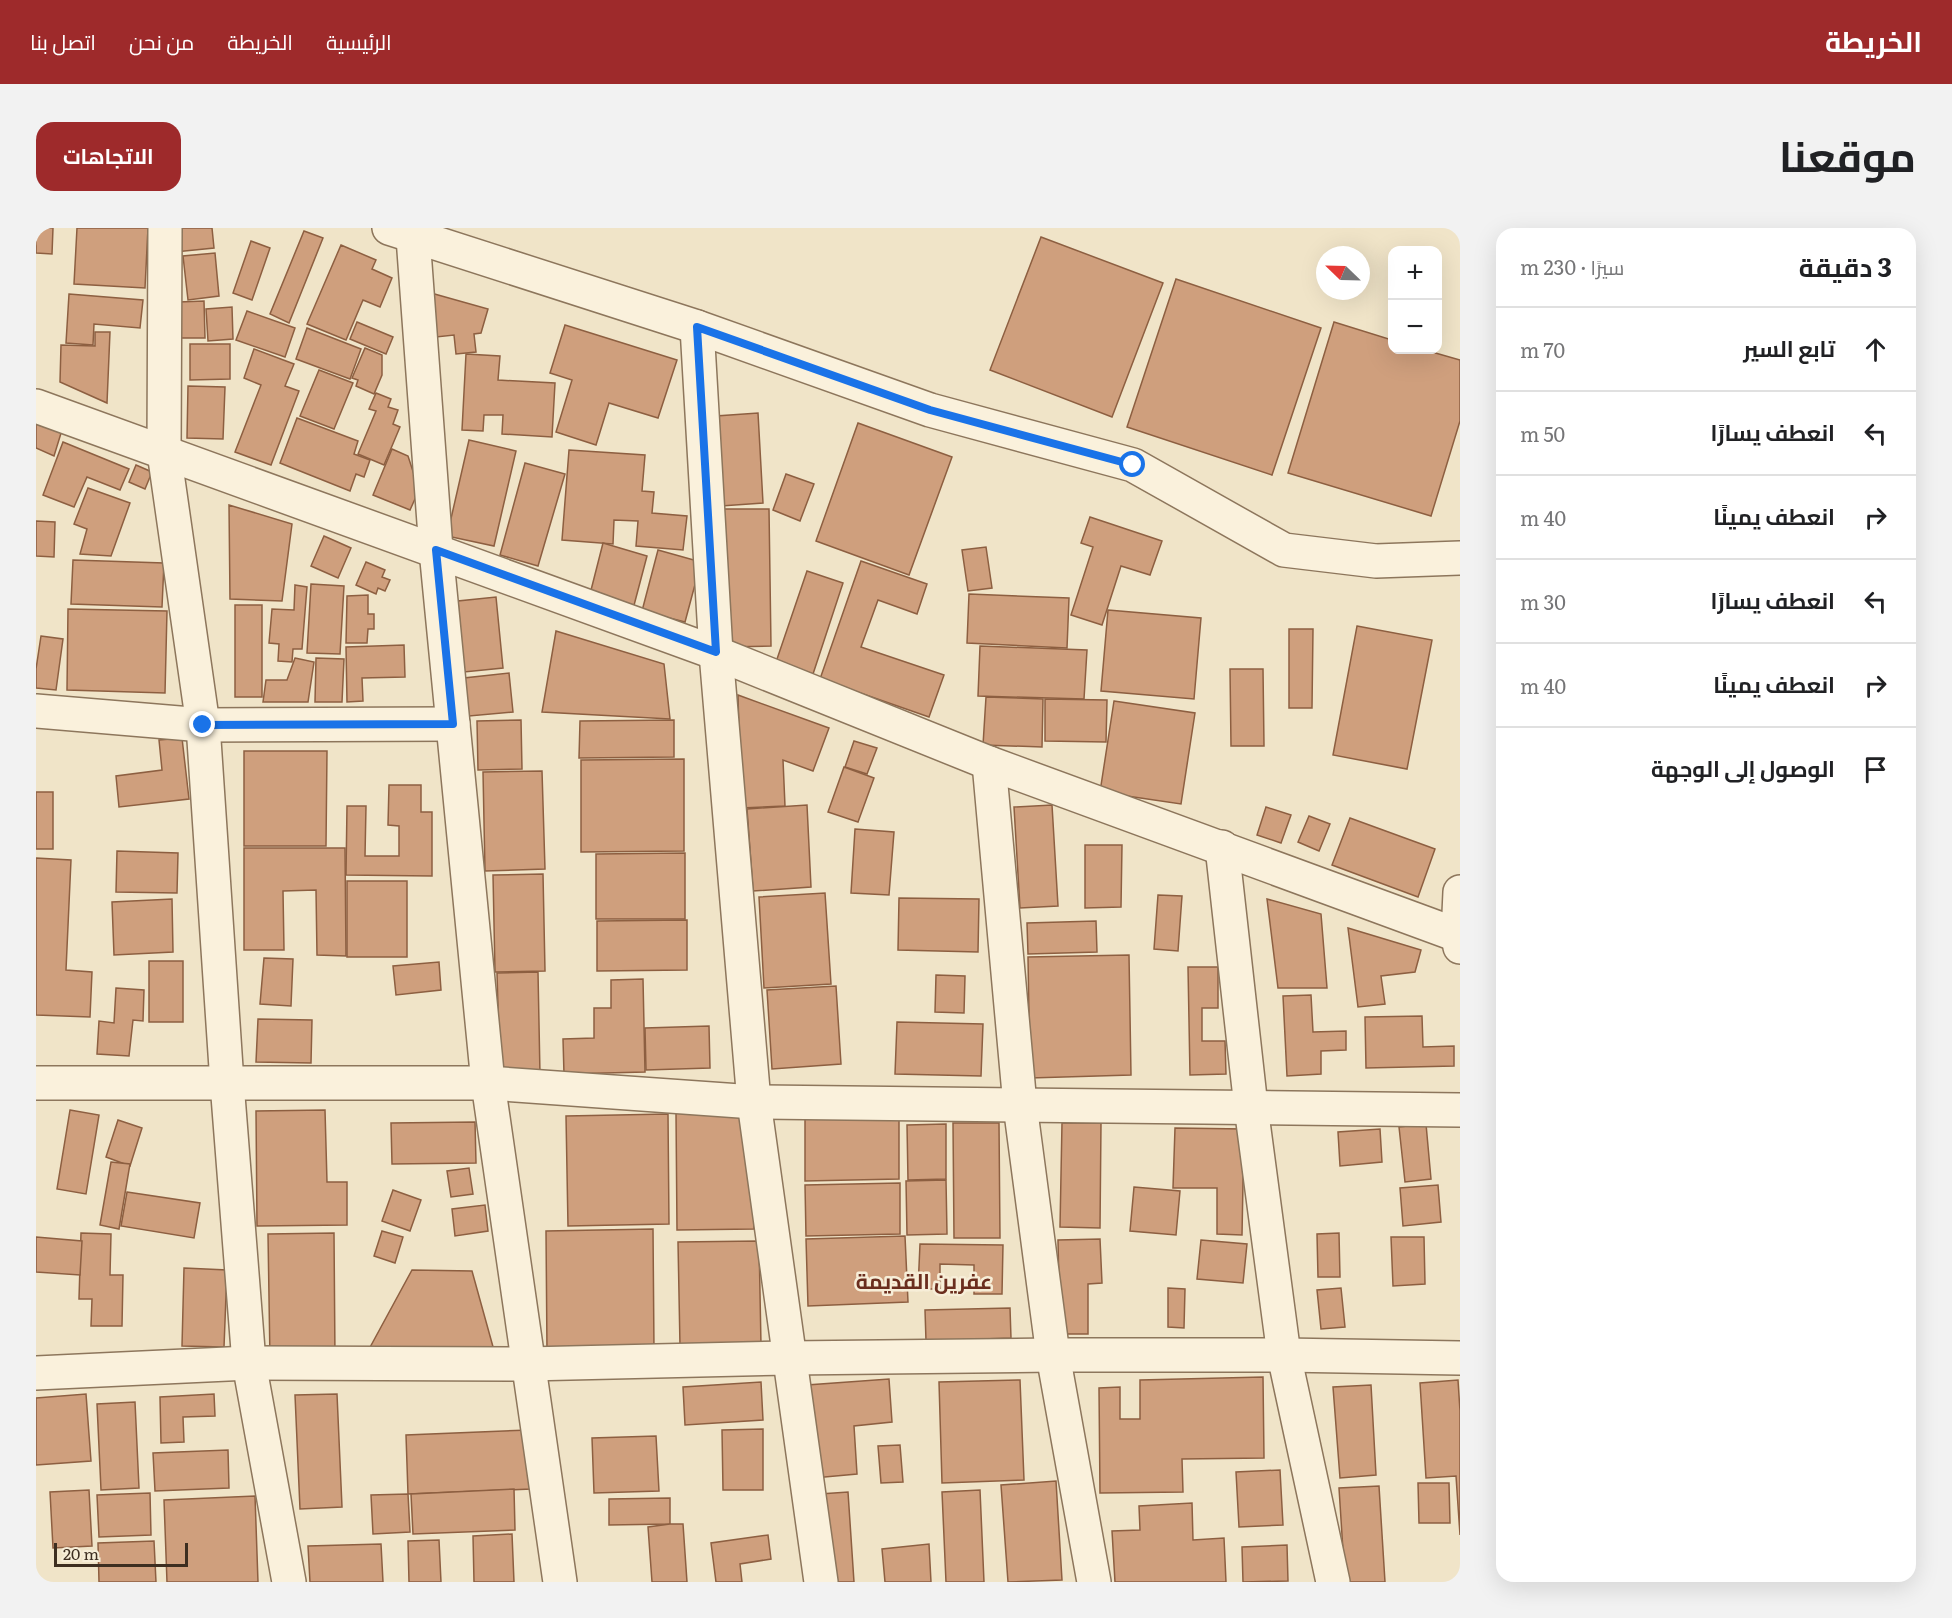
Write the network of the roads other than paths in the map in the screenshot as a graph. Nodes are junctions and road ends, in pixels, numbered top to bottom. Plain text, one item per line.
1 (165, 228) edge
2 (401, 232) edge
3 (697, 327) junction
4 (36, 406) edge
5 (164, 452) junction
6 (436, 550) junction
7 (1460, 558) edge
8 (716, 652) junction
9 (36, 711) edge
10 (453, 724) junction
11 (203, 725) junction
12 (989, 763) junction
13 (1222, 847) junction
14 (1460, 892) edge
15 (1459, 939) edge
16 (36, 1083) edge
17 (227, 1083) junction
18 (488, 1083) junction
19 (754, 1102) junction
20 (1020, 1106) junction
21 (1251, 1107) junction
22 (1460, 1110) edge
23 (1284, 1354) junction
24 (1053, 1355) junction
25 (789, 1358) junction
26 (1460, 1358) edge
27 (249, 1363) junction
28 (527, 1364) junction
29 (36, 1373) edge
30 (289, 1582) edge
31 (560, 1582) edge
32 (821, 1582) edge
33 (1094, 1582) edge
34 (1334, 1582) edge

1 - 5 street
2 - 3 street
2 - 6 street
3 - 7 street
3 - 8 street
4 - 5 street
5 - 6 street
5 - 11 street
6 - 8 street
6 - 10 street
8 - 12 street
8 - 19 street
9 - 11 street
10 - 11 street
10 - 18 street
11 - 17 street
12 - 13 street
12 - 20 street
13 - 15 street
13 - 21 street
14 - 15 street
16 - 17 street
17 - 18 street
17 - 27 street
18 - 19 street
18 - 28 street
19 - 20 street
19 - 25 street
20 - 21 street
20 - 24 street
21 - 22 street
21 - 23 street
23 - 24 street
23 - 26 street
23 - 34 street
24 - 25 street
24 - 33 street
25 - 28 street
25 - 32 street
27 - 28 street
27 - 29 street
27 - 30 street
28 - 31 street

